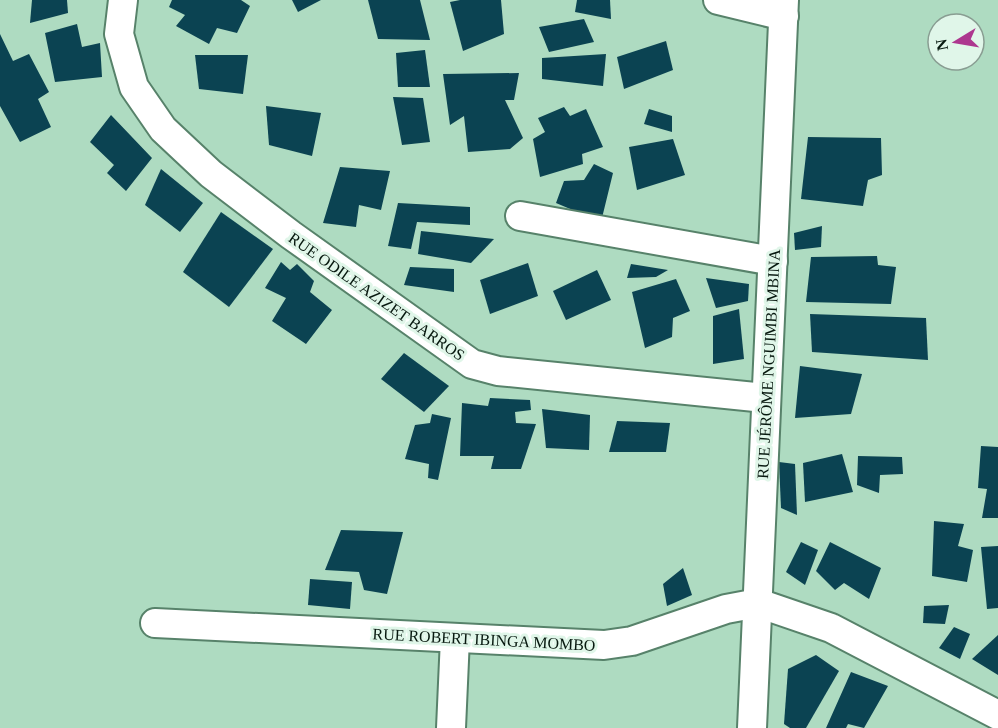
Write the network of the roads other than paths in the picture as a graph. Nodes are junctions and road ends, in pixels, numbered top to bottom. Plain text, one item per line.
1 (123, 0) edge
2 (718, 0) edge
3 (784, 8) edge
4 (520, 216) dead end
5 (773, 261) junction
6 (765, 398) junction
7 (758, 603) junction
8 (155, 623) dead end
9 (455, 638) junction
10 (998, 715) edge
11 (451, 728) edge
12 (752, 728) edge

1 - 6 street, RUE ODILE AZIZET BARROS
2 - 3 street
3 - 5 street, RUE JÉRÔME NGUIMBI MBINA
4 - 5 street
5 - 6 street, RUE JÉRÔME NGUIMBI MBINA
6 - 7 street, RUE JÉRÔME NGUIMBI MBINA
7 - 9 street, RUE ROBERT IBINGA MOMBO
7 - 10 street, RUE ROBERT IBINGA MOMBO
7 - 12 street, RUE JÉRÔME NGUIMBI MBINA
8 - 9 street, RUE ROBERT IBINGA MOMBO
9 - 11 street

